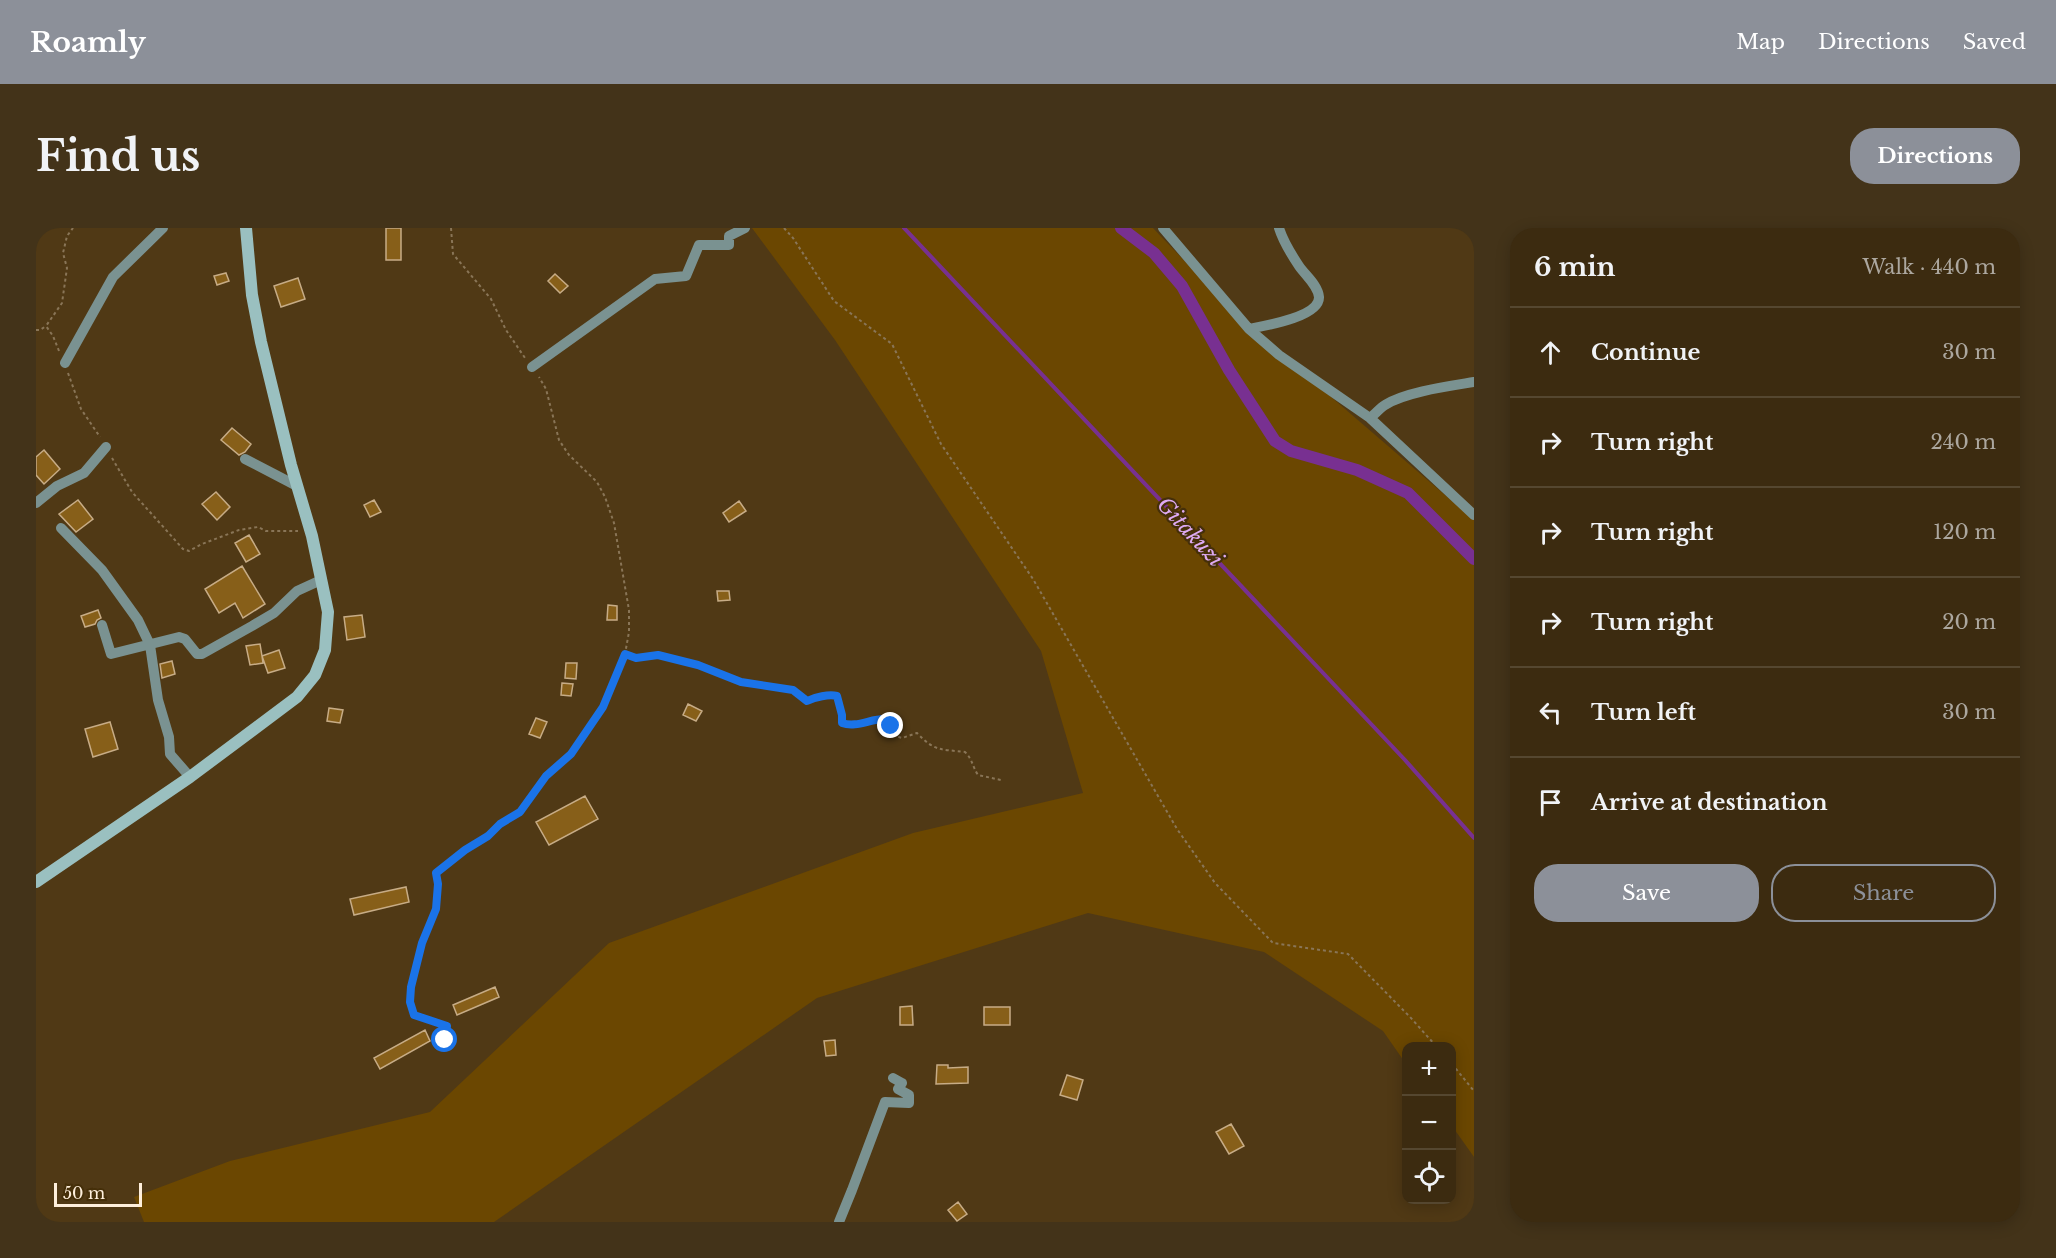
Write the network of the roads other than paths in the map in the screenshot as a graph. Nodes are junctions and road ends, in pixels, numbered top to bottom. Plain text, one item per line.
1 (163, 228) edge
2 (246, 228) edge
3 (745, 228) edge
4 (1163, 228) edge
5 (1279, 228) edge
6 (1249, 329) junction
7 (65, 363) road end
8 (532, 367) road end
9 (1474, 382) edge
10 (1370, 418) junction
11 (106, 447) road end
12 (245, 459) dead end
13 (297, 486) junction
14 (38, 498) edge
15 (1474, 515) edge
16 (61, 528) dead end
17 (321, 580) junction
18 (102, 625) dead end
19 (150, 645) junction
20 (190, 777) junction
21 (36, 882) edge
22 (893, 1078) dead end
23 (838, 1222) edge

1 - 7 street
2 - 13 main road
3 - 8 street
4 - 6 street
5 - 6 street
6 - 10 street
9 - 10 street
10 - 15 street
11 - 14 street
12 - 13 street
13 - 17 main road
16 - 19 street
17 - 19 street
17 - 20 main road
18 - 19 street
19 - 20 street
20 - 21 main road
22 - 23 street

